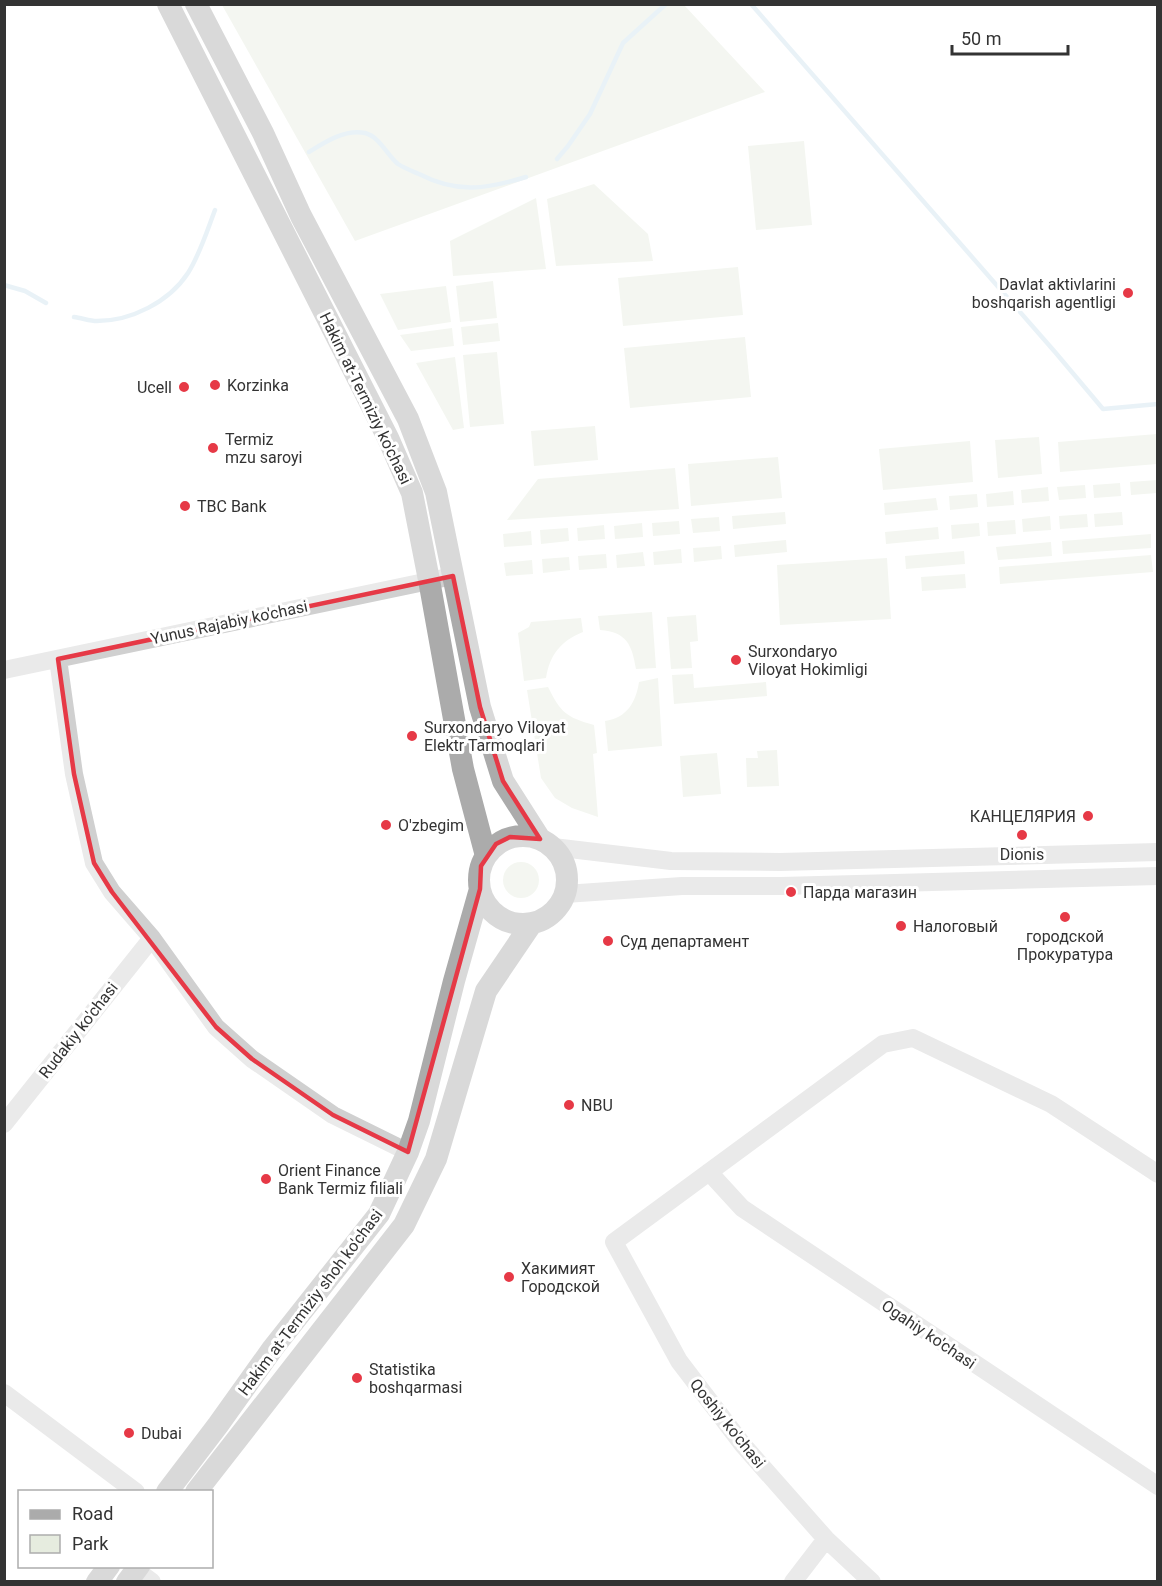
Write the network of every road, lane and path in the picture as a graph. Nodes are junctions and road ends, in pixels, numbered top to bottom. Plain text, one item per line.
1 (168, 4) edge
2 (196, 4) edge
3 (453, 576) junction
4 (429, 580) junction
5 (58, 659) junction
6 (4, 670) edge
7 (547, 843) junction
8 (1158, 852) edge
9 (486, 856) junction
10 (1158, 876) edge
11 (480, 889) junction
12 (566, 894) junction
13 (532, 923) junction
14 (152, 938) junction
15 (4, 1124) edge
16 (408, 1152) junction
17 (709, 1172) junction
18 (1158, 1174) edge
19 (4, 1393) edge
20 (1158, 1486) edge
21 (135, 1490) edge
22 (168, 1490) edge
23 (197, 1490) edge
24 (826, 1539) junction
25 (107, 1568) edge
26 (97, 1581) edge
27 (793, 1581) edge
28 (872, 1581) edge

1 - 4 main road, Hakim at-Termiziy ko'chasi
2 - 3 main road, Hakim at-Termiziy ko'chasi
3 - 4 street, Yunus Rajabiy ko'chasi
3 - 7 main road, Hakim at-Termiziy ko'chasi
4 - 5 street, Yunus Rajabiy ko'chasi
4 - 9 main road, Hakim at-Termiziy ko'chasi
5 - 6 street, Yunus Rajabiy ko'chasi
5 - 14 street
7 - 8 street
7 - 9 main road
7 - 12 main road
9 - 11 main road
10 - 12 street
11 - 13 main road
11 - 16 main road, Hakim at-Termiziy shoh ko'chasi
12 - 13 main road
13 - 23 main road, Hakim at-Termiziy shoh ko'chasi
14 - 15 street, Rudakiy ko'chasi
14 - 16 street
16 - 22 main road, Hakim at-Termiziy shoh ko'chasi
17 - 18 street
17 - 20 street, Ogahiy ko'chasi
17 - 24 street, Qoshiy ko'chasi
19 - 21 street
24 - 27 street
24 - 28 street, Qoshiy ko'chasi
25 - 26 main road

